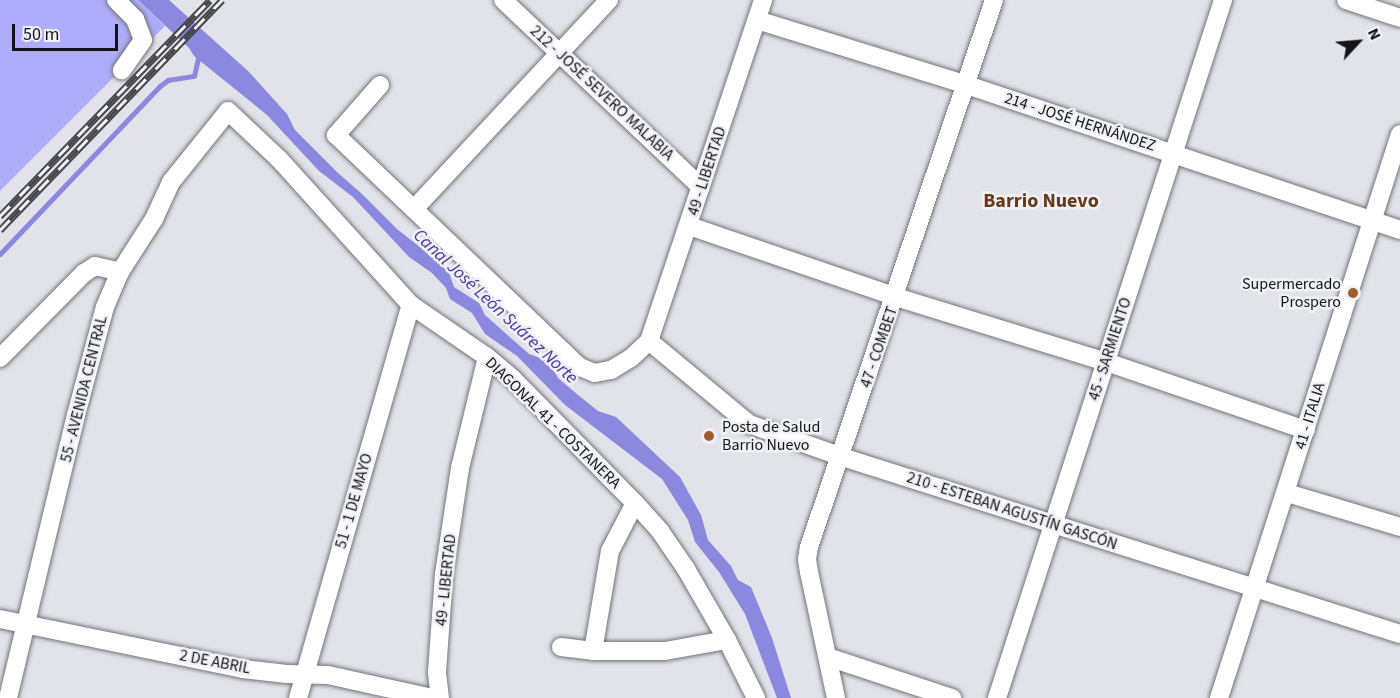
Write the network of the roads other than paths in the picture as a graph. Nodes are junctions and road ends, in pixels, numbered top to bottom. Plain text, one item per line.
1 (116, 0) edge
2 (502, 0) edge
3 (609, 0) edge
4 (763, 0) edge
5 (994, 0) edge
6 (1223, 0) edge
7 (1346, 0) edge
8 (1400, 18) edge
9 (757, 20) junction
10 (559, 52) junction
11 (122, 70) dead end
12 (380, 85) dead end
13 (967, 85) junction
14 (228, 111) joint
15 (1400, 134) edge
16 (1174, 154) junction
17 (701, 187) junction
18 (414, 209) junction
19 (1371, 220) junction
20 (689, 226) junction
21 (1400, 230) edge
22 (120, 272) junction
23 (896, 297) junction
24 (411, 305) junction
25 (649, 341) junction
26 (487, 357) junction
27 (0, 358) edge
28 (1106, 362) junction
29 (1306, 430) junction
30 (842, 457) junction
31 (1287, 493) junction
32 (635, 503) junction
33 (1054, 523) junction
34 (1400, 527) edge
35 (1255, 589) junction
36 (0, 619) edge
37 (25, 623) junction
38 (1400, 633) edge
39 (727, 640) junction
40 (561, 647) dead end
41 (593, 651) junction
42 (828, 657) junction
43 (304, 675) junction
44 (8, 698) edge
45 (298, 698) edge
46 (432, 698) edge
47 (440, 698) edge
48 (756, 698) edge
49 (836, 698) edge
50 (952, 698) edge
51 (997, 698) edge
52 (1219, 698) edge

1 - 11 street
2 - 10 street, 212 - JOSÉ SEVERO MALABIA
3 - 10 street
4 - 9 street, 49 - LIBERTAD
5 - 13 street, 47 - COMBET
6 - 16 street, 45 - SARMIENTO
7 - 8 street
9 - 13 street, 214 - JOSÉ HERNÁNDEZ
9 - 17 street, 49 - LIBERTAD
10 - 17 street, 212 - JOSÉ SEVERO MALABIA
10 - 18 street
12 - 18 street
13 - 16 street, 214 - JOSÉ HERNÁNDEZ
13 - 23 street, 47 - COMBET
14 - 22 street, 55 - AVENIDA CENTRAL
14 - 24 street, DIAGONAL 41 - COSTANERA
15 - 19 street, 41 - ITALIA
16 - 19 street, 214 - JOSÉ HERNÁNDEZ
16 - 28 street, 45 - SARMIENTO
17 - 20 street, 49 - LIBERTAD
18 - 25 street
19 - 21 street, 214 - JOSÉ HERNÁNDEZ
19 - 29 street, 41 - ITALIA
20 - 23 street
20 - 25 street, 49 - LIBERTAD
22 - 27 street
22 - 37 street, 55 - AVENIDA CENTRAL
23 - 28 street
23 - 30 street, 47 - COMBET
24 - 26 street, DIAGONAL 41 - COSTANERA
24 - 43 street, 51 - 1 DE MAYO
25 - 30 street, 210 - ESTEBAN AGUSTÍN GASCÓN
26 - 32 street, DIAGONAL 41 - COSTANERA
26 - 47 street, 49 - LIBERTAD
28 - 29 street
28 - 33 street, 45 - SARMIENTO
29 - 31 street, 41 - ITALIA
30 - 33 street, 210 - ESTEBAN AGUSTÍN GASCÓN
30 - 42 street, 47 - COMBET
31 - 34 street
31 - 35 street, 41 - ITALIA
32 - 39 street, DIAGONAL 41 - COSTANERA
32 - 41 street
33 - 35 street, 210 - ESTEBAN AGUSTÍN GASCÓN
33 - 51 street, 45 - SARMIENTO
35 - 38 street, 210 - ESTEBAN AGUSTÍN GASCÓN
35 - 52 street, 41 - ITALIA
36 - 37 street, 2 DE ABRIL
37 - 43 street, 2 DE ABRIL
37 - 44 street, 55 - AVENIDA CENTRAL
39 - 41 street
39 - 48 street, DIAGONAL 41 - COSTANERA
40 - 41 street
42 - 49 street, 47 - COMBET
42 - 50 street
43 - 45 street, 51 - 1 DE MAYO
43 - 46 street, 2 DE ABRIL

